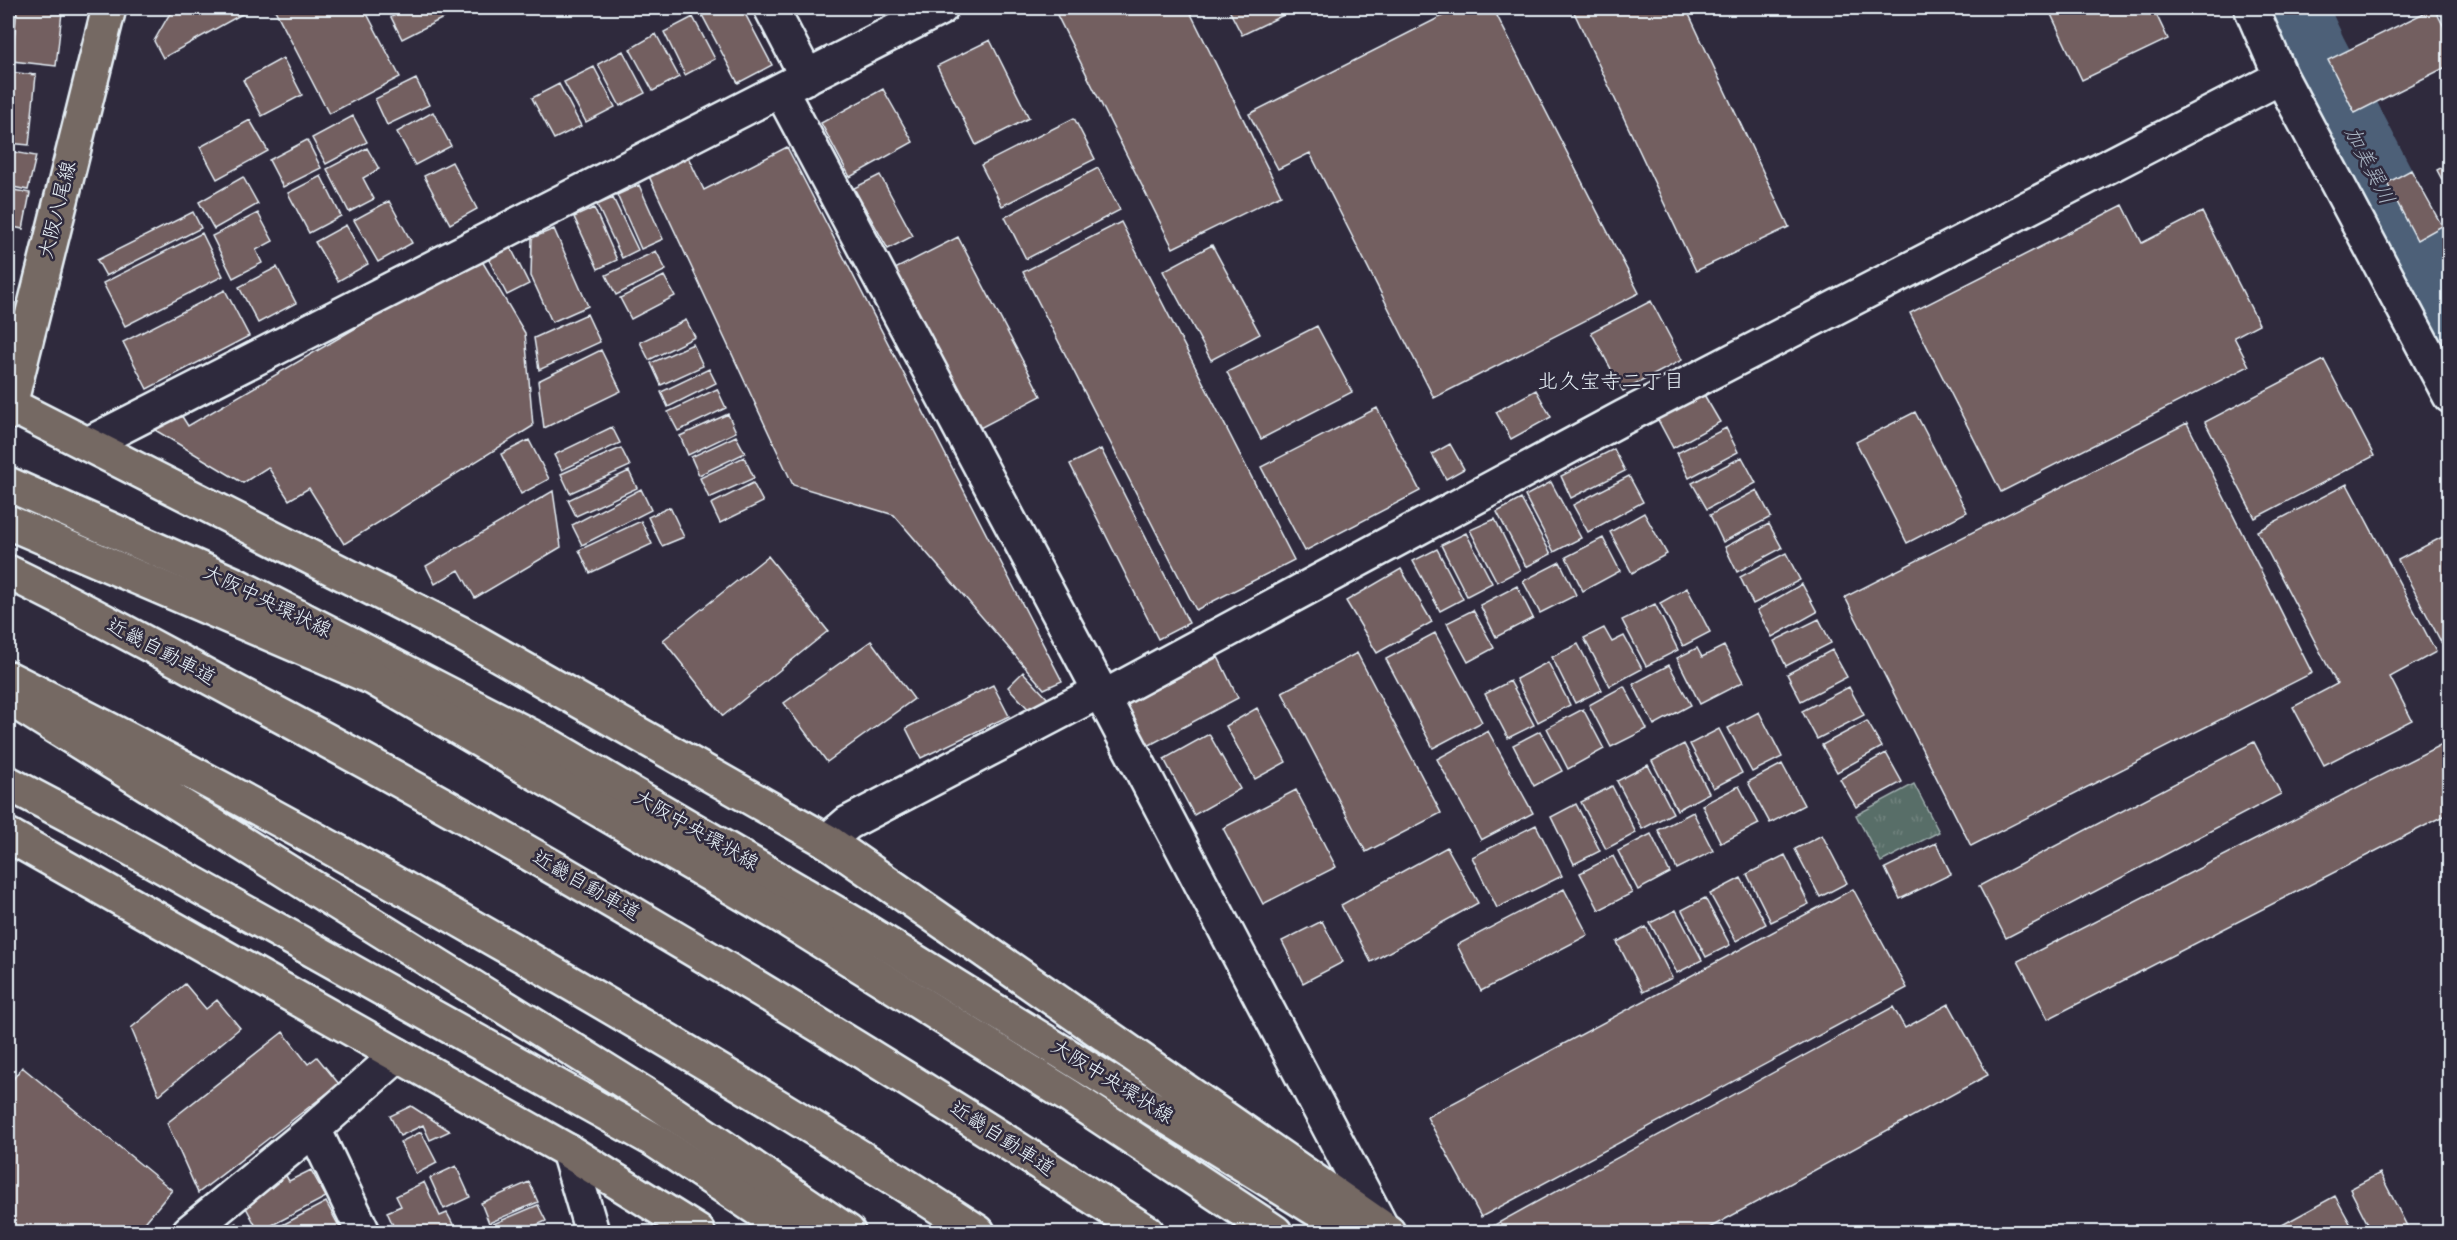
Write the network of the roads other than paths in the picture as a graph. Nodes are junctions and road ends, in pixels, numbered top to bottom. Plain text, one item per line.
1 (109, 8) edge
2 (771, 8) edge
3 (941, 8) edge
4 (2251, 8) edge
5 (2281, 77) junction
6 (794, 84) junction
7 (2450, 396) edge
8 (8, 408) edge
9 (88, 444) junction
10 (8, 484) edge
11 (8, 522) edge
12 (8, 572) edge
13 (8, 678) edge
14 (1102, 694) junction
15 (8, 698) edge
16 (8, 783) edge
17 (8, 835) edge
18 (827, 841) junction
19 (398, 1055) junction
20 (314, 1129) junction
21 (568, 1151) junction
22 (1375, 1231) edge
23 (189, 1233) edge
24 (363, 1233) edge
25 (592, 1233) edge
26 (698, 1233) edge
27 (792, 1233) edge
28 (848, 1233) edge
29 (978, 1233) edge
30 (1147, 1233) edge
31 (1275, 1233) edge

1 - 8 main road, 大阪八尾線
2 - 6 street
3 - 6 street
4 - 5 street
5 - 7 street
5 - 14 street
6 - 9 street
6 - 14 street
8 - 9 main road
9 - 18 main road
10 - 22 main road, 大阪中央環状線
11 - 31 main road
12 - 30 main road, 近畿自動車道
13 - 29 main road
14 - 18 street
14 - 22 street
15 - 28 main road
16 - 27 main road
17 - 19 main road
18 - 22 main road
19 - 20 street
19 - 21 main road
20 - 23 street
20 - 24 street
21 - 25 street
21 - 26 main road

